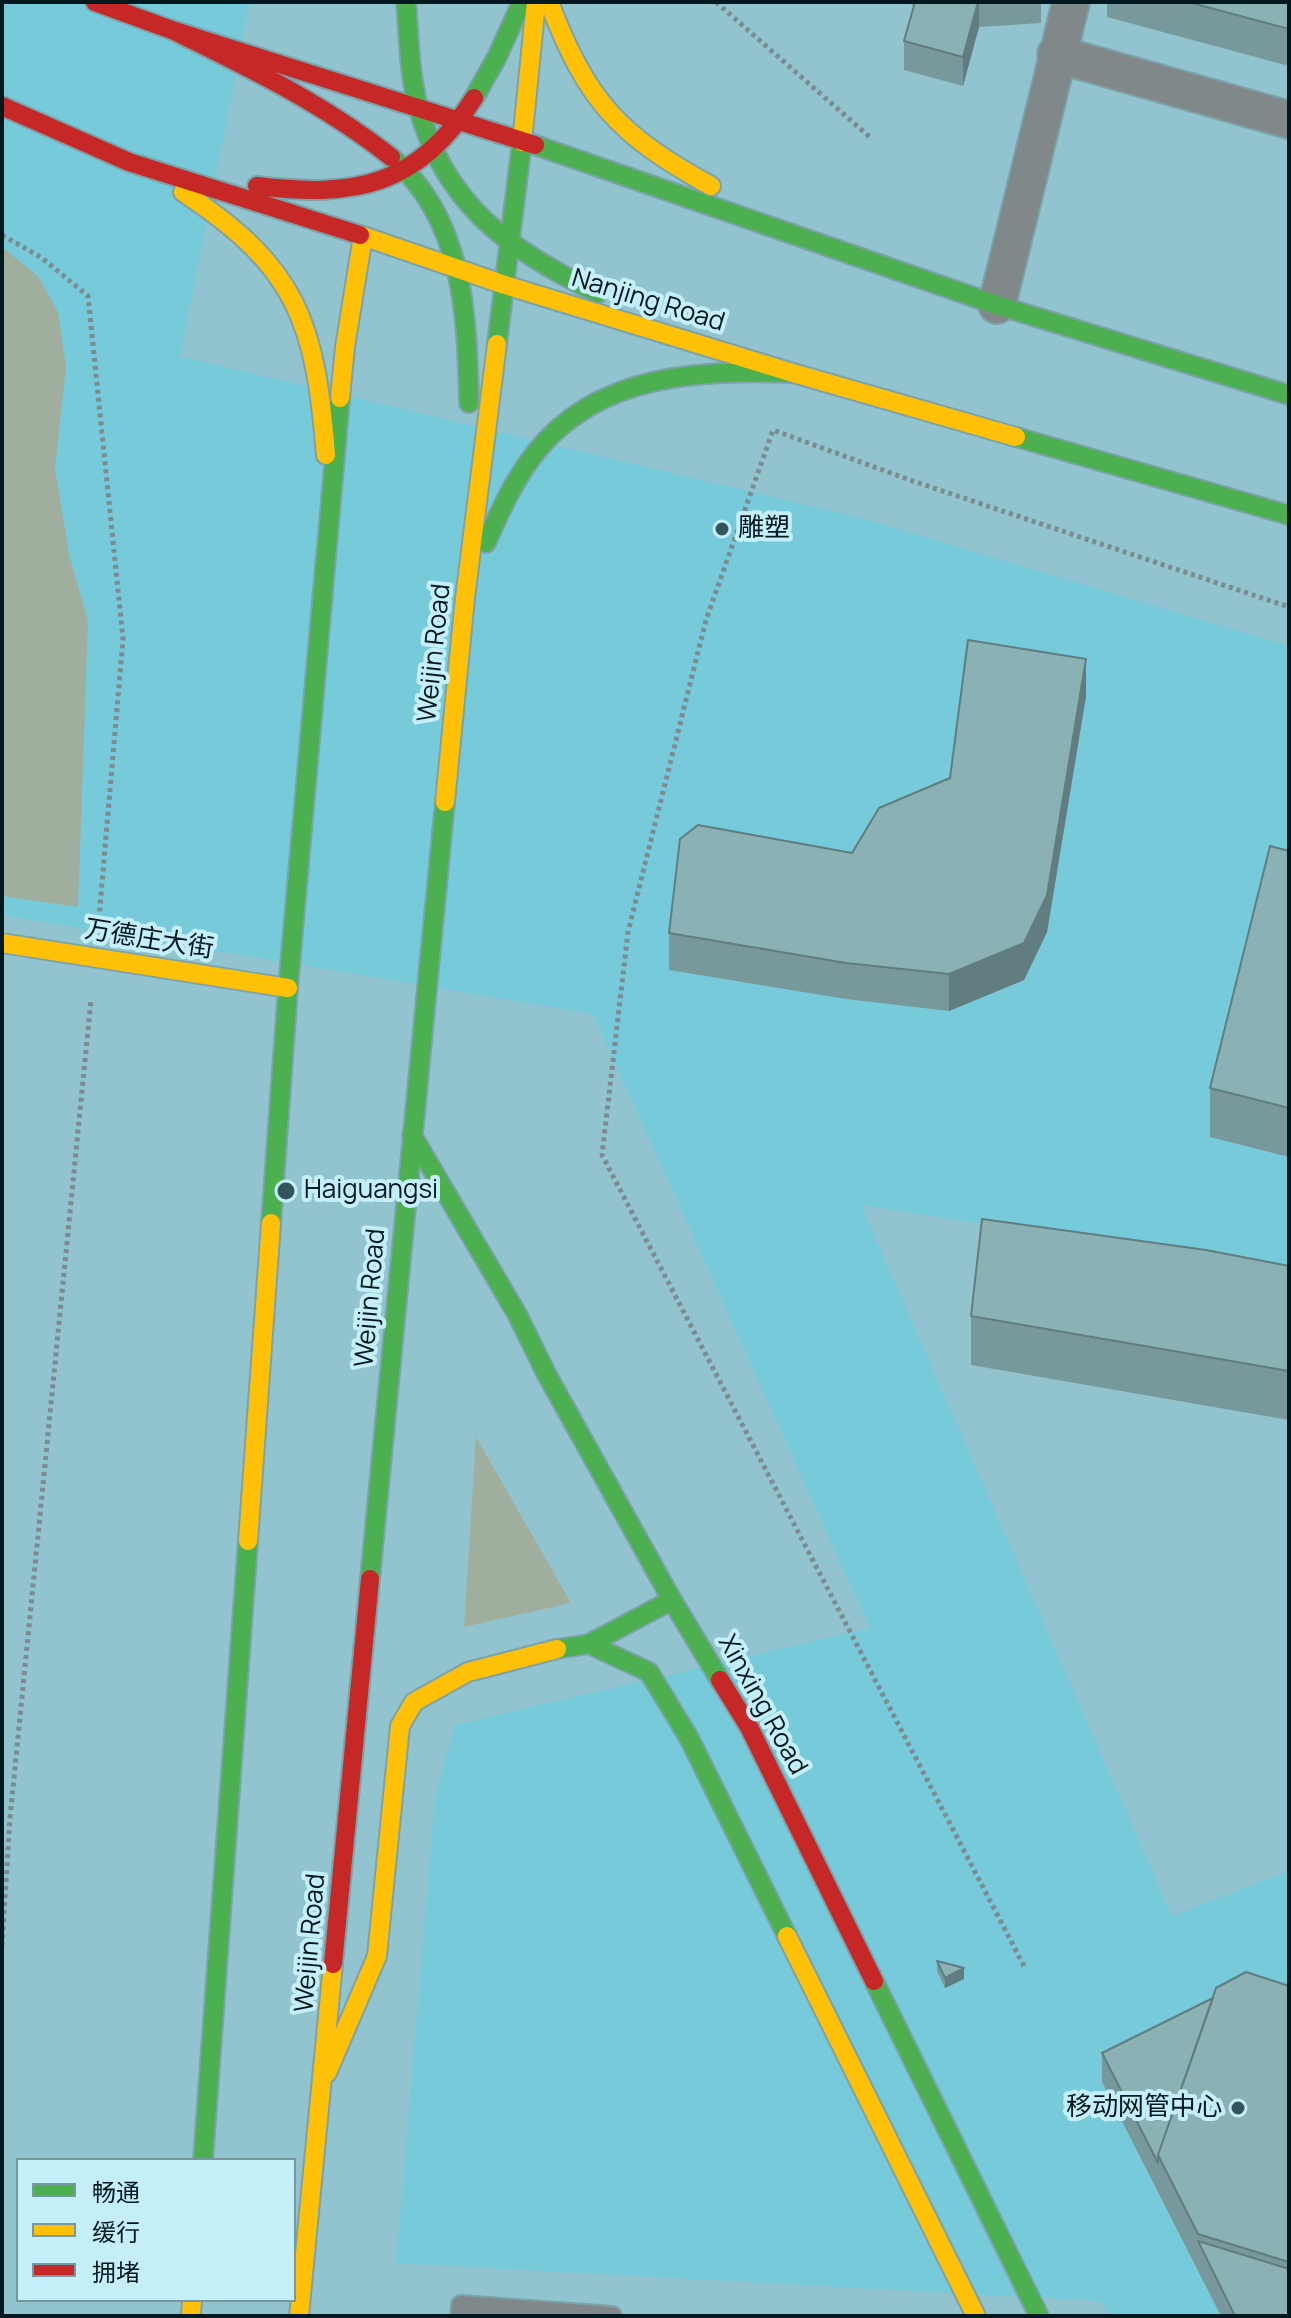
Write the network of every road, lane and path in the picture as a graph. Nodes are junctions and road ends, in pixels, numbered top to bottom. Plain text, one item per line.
1 (95, 2) edge
2 (393, 2) edge
3 (406, 2) edge
4 (522, 2) edge
5 (536, 2) edge
6 (549, 2) edge
7 (716, 2) edge
8 (1071, 2) edge
9 (172, 30) junction
10 (390, 33) dead end
11 (1056, 54) junction
12 (383, 87) junction
13 (2, 106) edge
14 (418, 107) junction
15 (461, 120) junction
16 (1289, 120) edge
17 (872, 139) dead end
18 (522, 142) junction
19 (375, 145) junction
20 (432, 150) junction
21 (129, 162) junction
22 (406, 170) junction
23 (369, 191) junction
24 (364, 230) junction
25 (2, 235) edge
26 (510, 246) junction
27 (835, 247) junction
28 (458, 269) junction
29 (505, 285) junction
30 (997, 305) junction
31 (793, 373) junction
32 (1289, 395) edge
33 (331, 509) junction
34 (1289, 515) edge
35 (465, 598) junction
36 (1289, 607) edge
37 (2, 943) edge
38 (95, 958) junction
39 (288, 988) junction
40 (412, 1135) junction
41 (672, 1600) junction
42 (589, 1644) junction
43 (2, 1946) edge
44 (1024, 1966) dead end
45 (324, 2079) junction
46 (203, 2158) edge
47 (299, 2316) edge
48 (460, 2316) edge
49 (612, 2316) edge
50 (976, 2316) edge
51 (1039, 2316) edge

1 - 9 main road
2 - 10 main road
3 - 14 main road
4 - 15 main road
5 - 18 main road, Weijin Road
6 - 27 main road
7 - 17 path
8 - 11 street
9 - 12 main road
9 - 19 main road
11 - 16 street
11 - 30 street
12 - 14 main road
12 - 19 main road
13 - 21 main road, Nanjing Road
14 - 15 main road
14 - 20 main road
15 - 18 main road
15 - 20 main road
18 - 26 main road, Weijin Road
18 - 27 main road
19 - 22 main road
19 - 23 main road
20 - 22 main road
20 - 26 main road
21 - 23 main road
21 - 24 main road, Nanjing Road
21 - 33 main road
22 - 23 main road
22 - 28 main road
24 - 28 main road, Nanjing Road
24 - 33 main road
25 - 38 path
26 - 29 main road, Weijin Road
26 - 31 main road
27 - 30 main road
28 - 29 main road, Nanjing Road
28 - 35 main road
29 - 31 main road, Nanjing Road
29 - 35 main road, Weijin Road
30 - 32 main road
31 - 34 main road, Nanjing Road
31 - 35 main road
33 - 39 main road
35 - 40 main road, Weijin Road
36 - 44 path
37 - 38 main road, 万德庄大街
38 - 39 main road, 万德庄大街
38 - 43 path
39 - 46 main road
40 - 41 main road, Xinxing Road
40 - 45 main road, Weijin Road
41 - 42 main road
41 - 51 main road, Xinxing Road
42 - 45 main road
42 - 50 main road
45 - 47 main road, Weijin Road
48 - 49 lane

